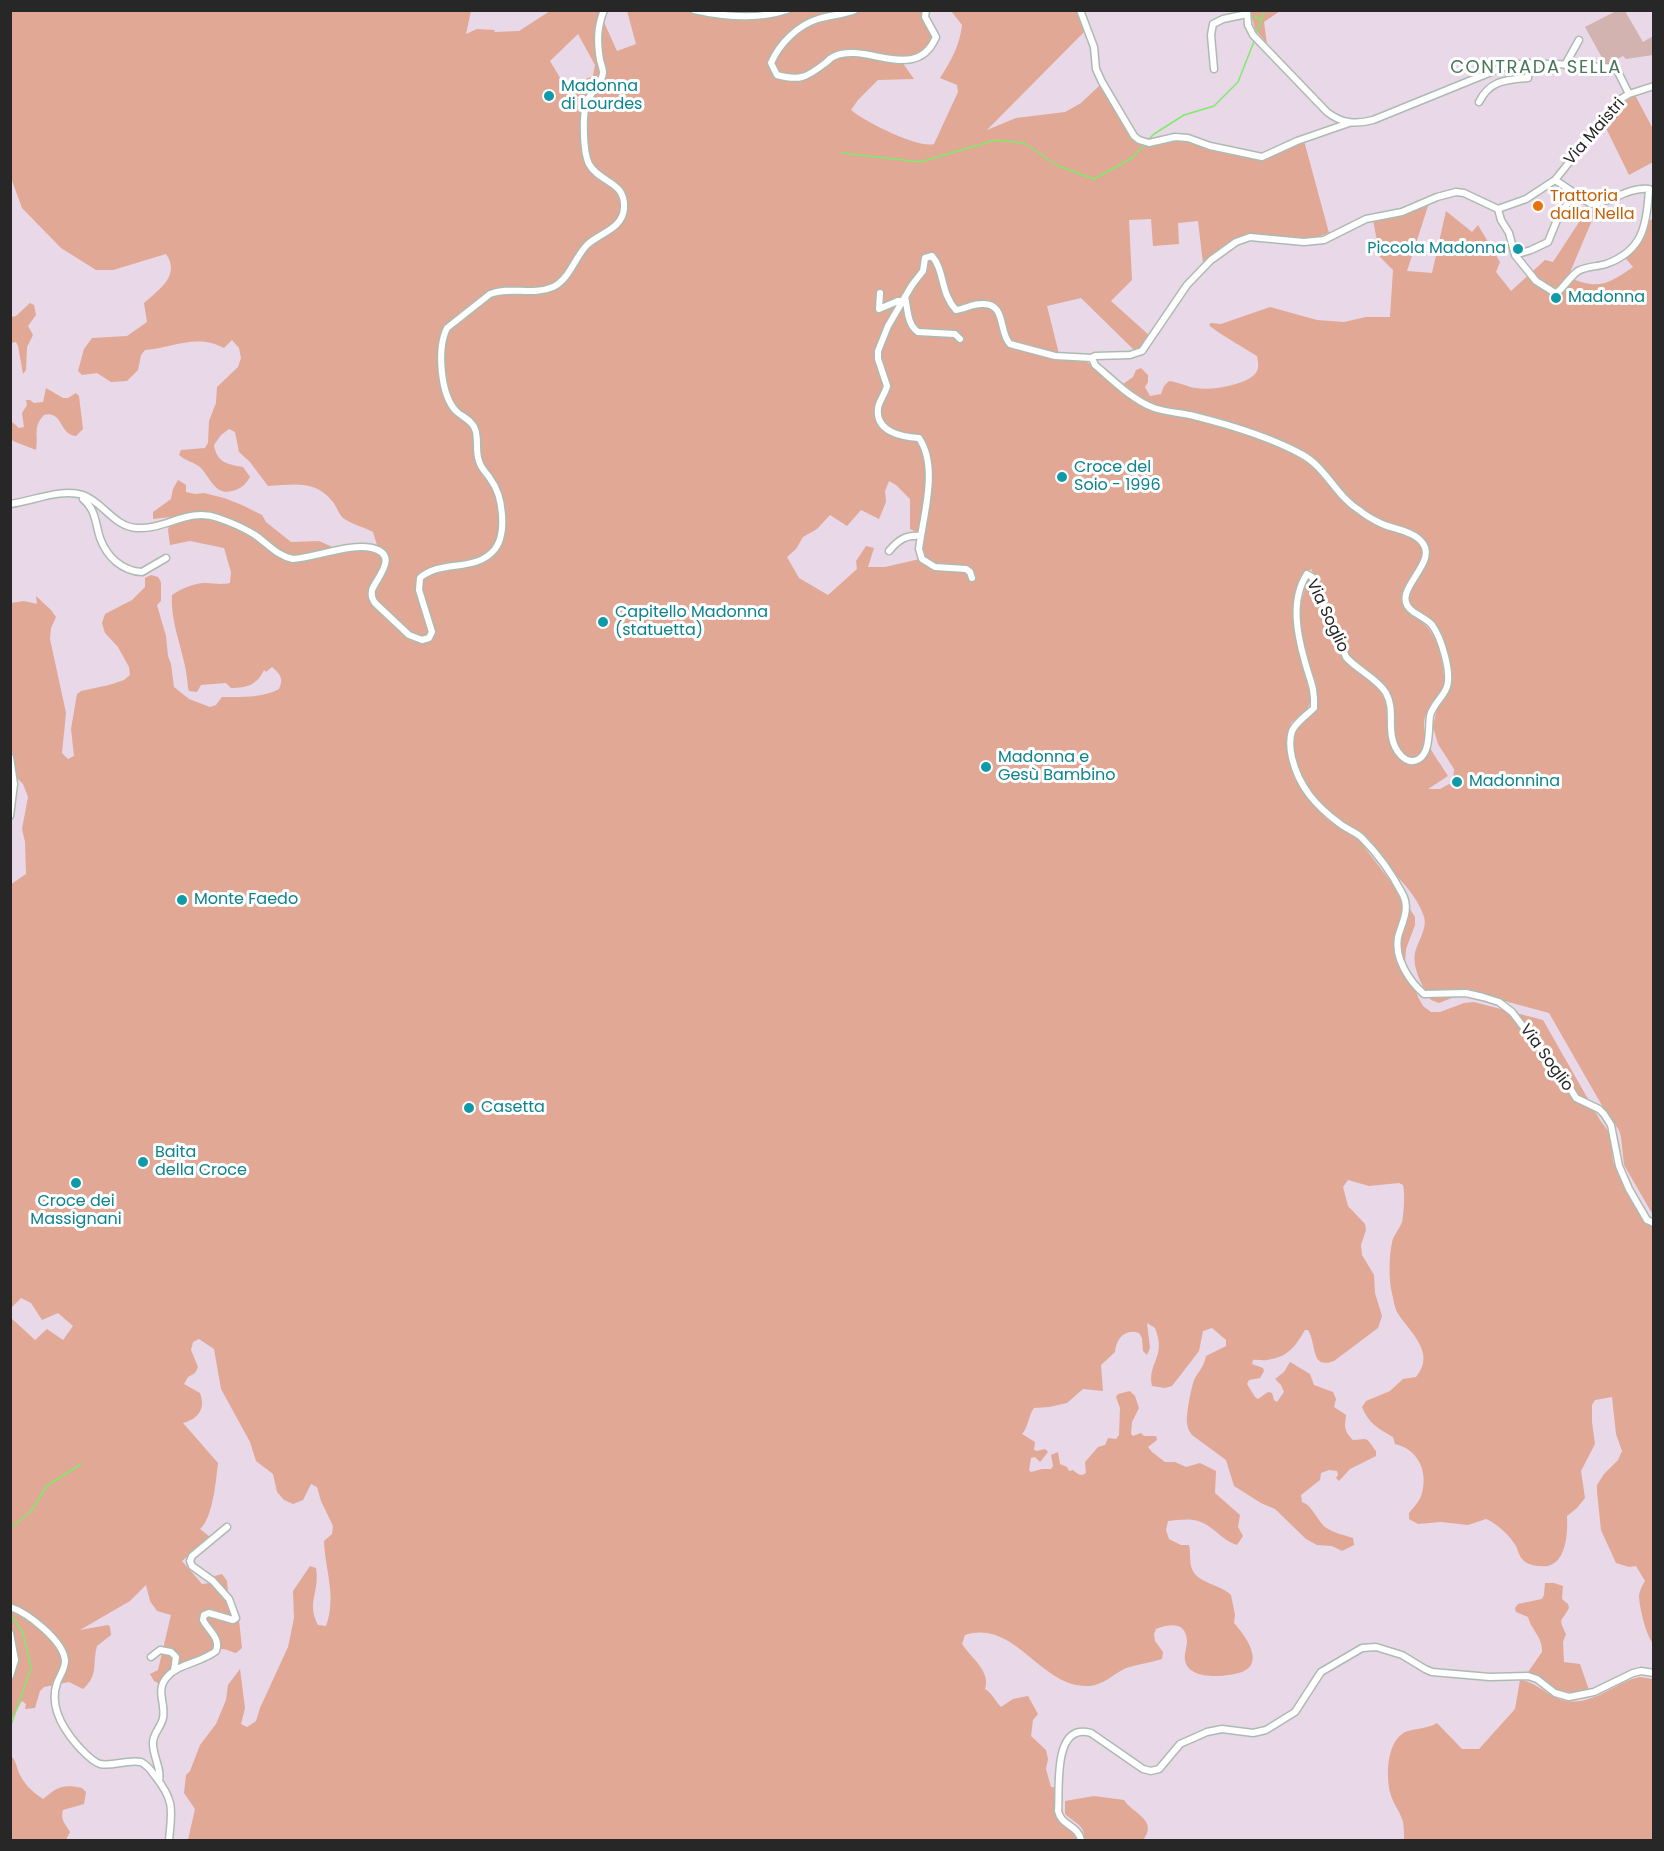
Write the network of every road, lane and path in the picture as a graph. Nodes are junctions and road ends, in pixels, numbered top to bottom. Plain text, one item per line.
1 (604, 10) edge
2 (694, 10) edge
3 (787, 10) edge
4 (855, 10) edge
5 (926, 10) edge
6 (1080, 10) edge
7 (1247, 12) edge
8 (1579, 40) dead end
9 (1529, 63) junction
10 (1565, 64) junction
11 (1214, 69) dead end
12 (1653, 86) edge
13 (1629, 94) junction
14 (1479, 102) dead end
15 (1349, 123) junction
16 (1555, 180) junction
17 (1575, 194) junction
18 (1498, 209) junction
19 (1651, 220) edge
20 (1515, 255) junction
21 (880, 293) dead end
22 (904, 299) junction
23 (960, 339) dead end
24 (1092, 358) junction
25 (78, 494) junction
26 (10, 504) edge
27 (921, 536) junction
28 (889, 550) dead end
29 (166, 558) dead end
30 (972, 578) dead end
31 (10, 757) edge
32 (10, 816) edge
33 (1653, 1223) edge
34 (227, 1527) dead end
35 (10, 1607) edge
36 (10, 1633) edge
37 (151, 1657) dead end
38 (173, 1672) junction
39 (1653, 1673) edge
40 (10, 1676) edge
41 (159, 1781) junction
42 (170, 1840) edge
43 (1081, 1840) edge

1 - 25 street
2 - 3 street
4 - 5 street
6 - 15 street
7 - 11 street
7 - 15 street
8 - 10 street
9 - 10 street
9 - 14 street
9 - 15 street
10 - 13 street
12 - 13 street
13 - 16 street, Via Maistri
16 - 17 street, Via Maistri
16 - 18 street
17 - 19 street, Via Maistri
17 - 20 street
18 - 20 street
18 - 24 street
19 - 20 street
21 - 22 street
22 - 23 street
22 - 24 street
22 - 27 street
24 - 33 street, Via Soglio
25 - 26 street
25 - 29 street
27 - 28 street
27 - 30 street
31 - 32 street
34 - 38 street
35 - 41 street
36 - 40 street
37 - 38 street
38 - 41 street
39 - 43 street
41 - 42 street

